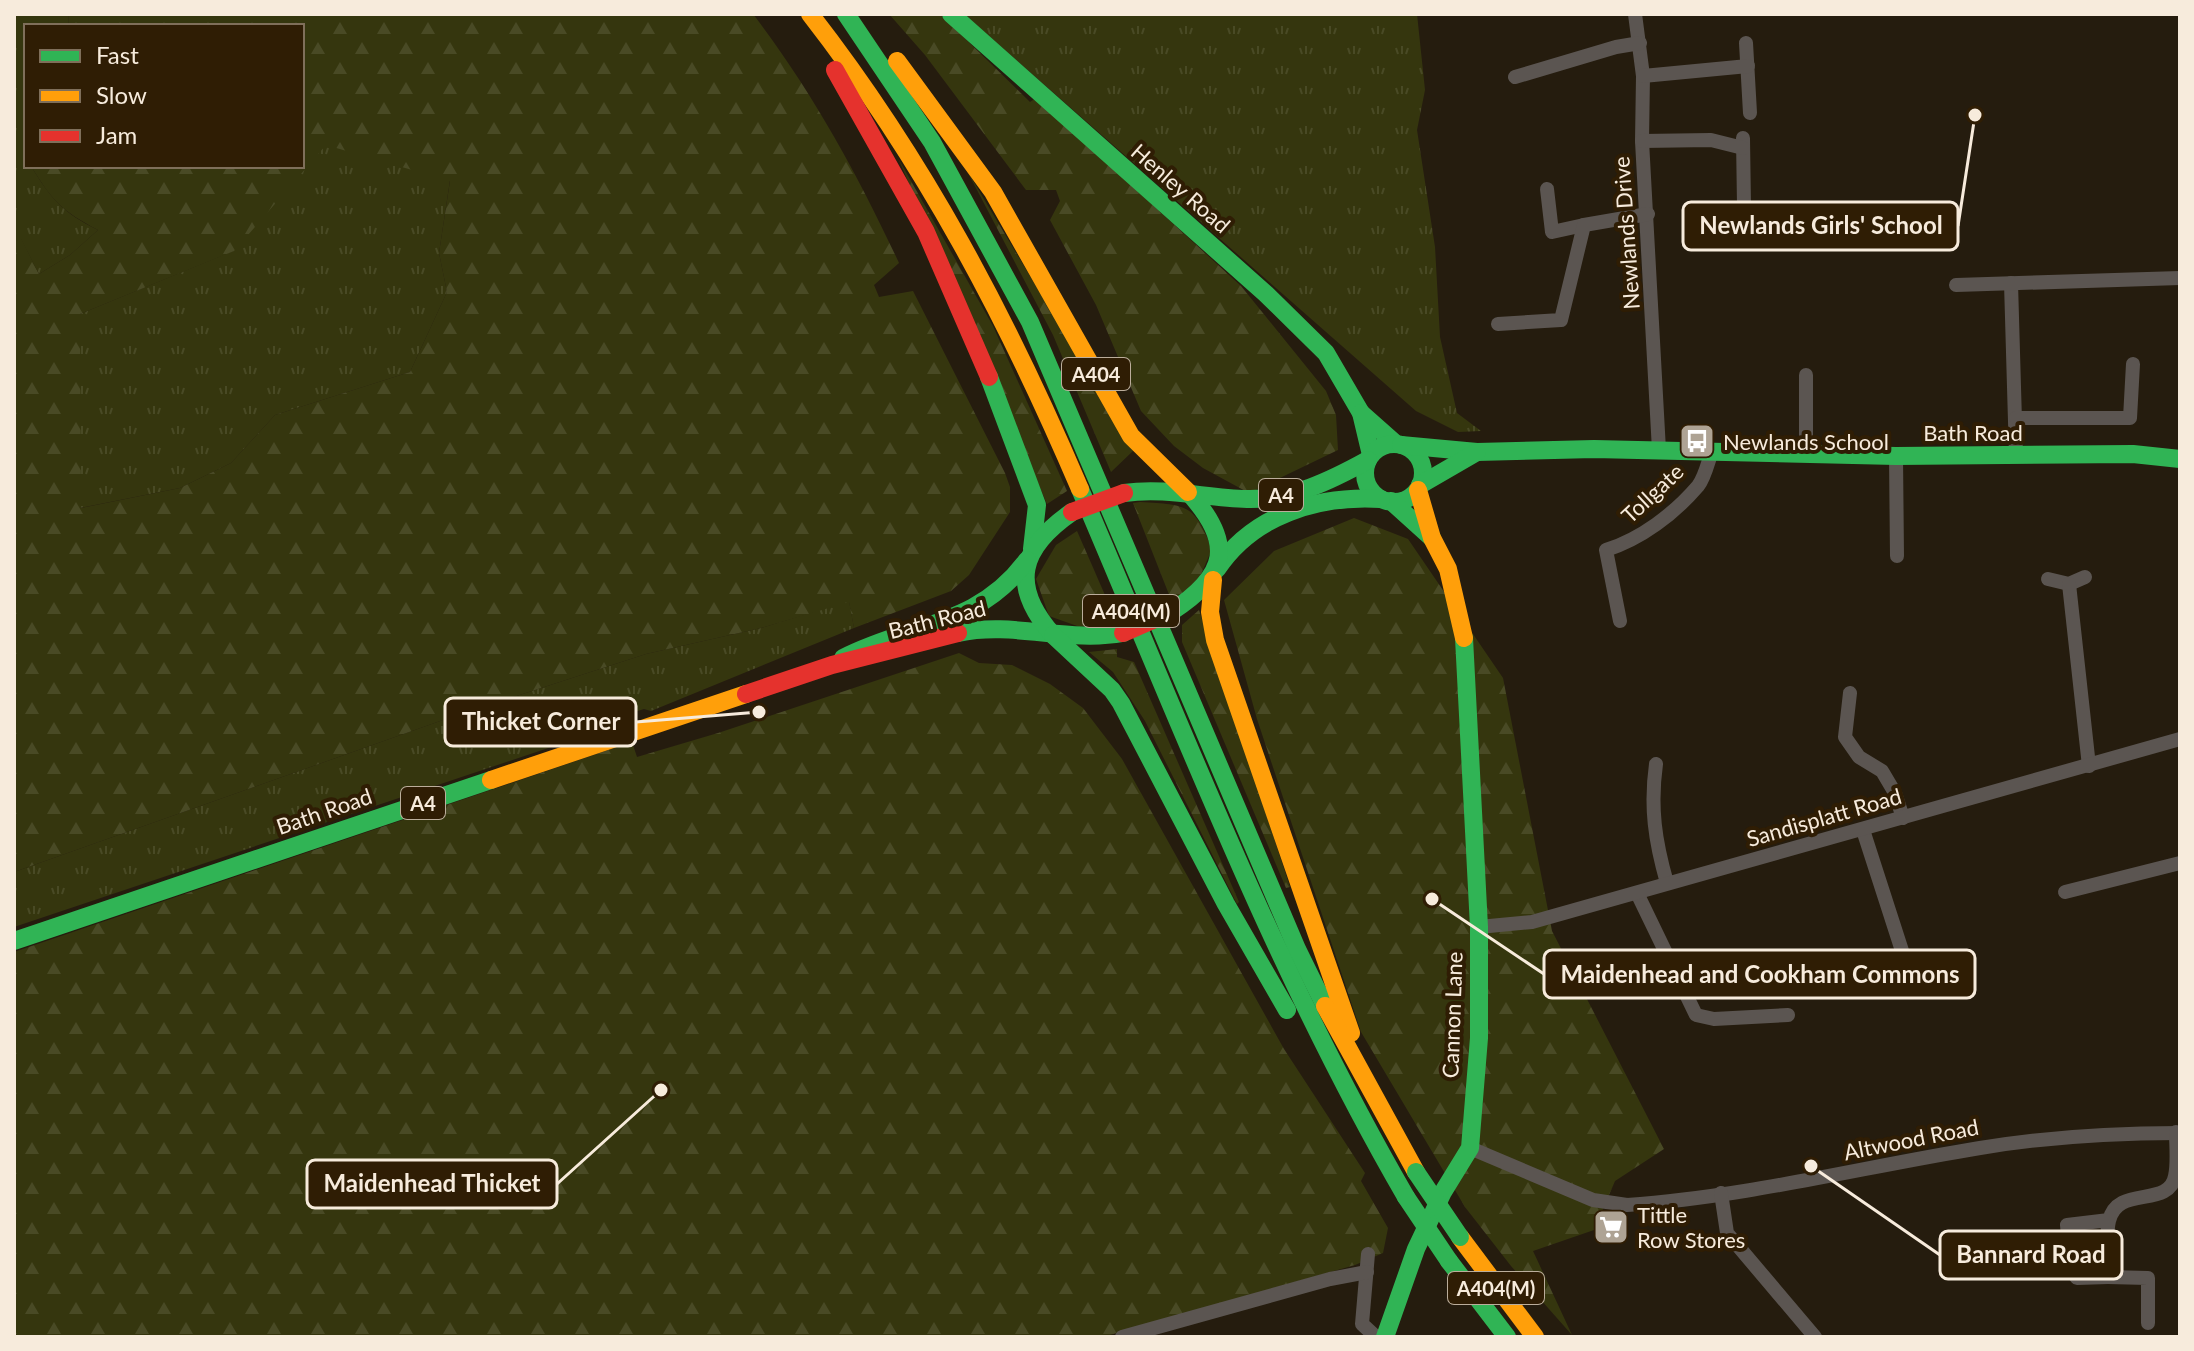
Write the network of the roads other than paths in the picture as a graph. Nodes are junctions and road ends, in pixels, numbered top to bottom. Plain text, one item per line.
1 (799, 14) edge
2 (810, 14) edge
3 (846, 14) edge
4 (856, 14) edge
5 (951, 14) edge
6 (1635, 14) edge
7 (1640, 43) junction
8 (1746, 43) dead end
9 (1748, 66) junction
10 (1643, 76) junction
11 (1515, 77) dead end
12 (1750, 113) dead end
13 (1642, 141) junction
14 (1547, 189) dead end
15 (1648, 214) junction
16 (1584, 225) junction
17 (1751, 237) dead end
18 (2180, 278) edge
19 (2011, 283) junction
20 (1956, 285) dead end
21 (1498, 324) dead end
22 (2133, 364) dead end
23 (1806, 375) dead end
24 (1361, 413) junction
25 (2016, 418) junction
26 (1398, 444) junction
27 (1659, 450) junction
28 (1712, 451) junction
29 (1477, 452) junction
30 (1806, 452) junction
31 (1896, 456) junction
32 (2016, 456) junction
33 (1370, 457) junction
34 (2180, 459) edge
35 (1419, 488) junction
36 (1188, 492) junction
37 (1386, 500) junction
38 (1432, 538) junction
39 (1029, 555) junction
40 (1897, 556) dead end
41 (1215, 575) junction
42 (2085, 577) dead end
43 (2048, 579) dead end
44 (2069, 584) junction
45 (1620, 621) dead end
46 (1053, 635) junction
47 (832, 665) junction
48 (1850, 693) dead end
49 (2180, 739) edge
50 (1656, 764) dead end
51 (2089, 766) junction
52 (1903, 818) junction
53 (1863, 830) junction
54 (2180, 863) edge
55 (1667, 883) junction
56 (2065, 892) dead end
57 (1637, 893) junction
58 (1479, 927) junction
59 (14, 941) edge
60 (1922, 956) dead end
61 (1904, 957) junction
62 (1871, 976) dead end
63 (1788, 1015) dead end
64 (1370, 1092) junction
65 (1346, 1097) junction
66 (2178, 1132) edge
67 (1470, 1148) junction
68 (1721, 1193) junction
69 (2109, 1220) junction
70 (1368, 1254) dead end
71 (1367, 1272) junction
72 (2108, 1277) junction
73 (2148, 1323) dead end
74 (1122, 1337) edge
75 (1376, 1337) edge
76 (1385, 1337) edge
77 (1507, 1337) edge
78 (1535, 1337) edge
79 (1815, 1337) edge

1 - 39 main road
2 - 65 main road, A404(M)
3 - 64 main road, A404(M)
4 - 36 main road, A404
5 - 24 main road, Henley Road
6 - 7 street, Newlands Drive
7 - 10 street, Newlands Drive
7 - 11 street
8 - 9 street
9 - 10 street
9 - 12 street
10 - 13 street, Newlands Drive
13 - 15 street, Newlands Drive
13 - 17 street
14 - 16 street
15 - 16 street
15 - 27 street, Newlands Drive
16 - 21 street
18 - 19 street
19 - 20 street
19 - 25 street
22 - 25 street
23 - 30 street
24 - 26 main road, Henley Road
24 - 33 main road, Henley Road
25 - 32 street
26 - 29 main road, Bath Road
26 - 33 main road
26 - 35 main road
27 - 28 main road, Bath Road
27 - 29 main road, Bath Road
28 - 30 main road, Bath Road
28 - 45 street, Tollgate
29 - 35 main road, Bath Road
30 - 31 main road, Bath Road
31 - 32 main road, Bath Road
31 - 40 street
32 - 34 main road, Bath Road
33 - 36 main road, A4
33 - 37 main road
35 - 37 main road
35 - 38 main road, Cannon Lane
36 - 39 main road, bridge
36 - 41 main road
37 - 38 main road, Cannon Lane
37 - 41 main road, A4
38 - 58 main road, Cannon Lane
39 - 46 main road
39 - 47 main road, Bath Road / A4
41 - 46 main road, bridge
41 - 64 main road, A404(M)
42 - 44 street
43 - 44 street
44 - 51 street
46 - 47 main road, Bath Road / A4
46 - 65 main road, A404(M)
47 - 59 main road, Bath Road / A4
48 - 52 street
49 - 51 street, Sandisplatt Road
50 - 55 street
51 - 52 street, Sandisplatt Road
52 - 53 street, Sandisplatt Road
53 - 55 street, Sandisplatt Road
53 - 61 street
54 - 56 street
55 - 57 street, Sandisplatt Road
57 - 58 street, Sandisplatt Road
57 - 63 street
58 - 67 main road, Cannon Lane
60 - 61 street
61 - 62 street
64 - 78 main road, A404(M), bridge
65 - 77 main road, A404(M), bridge
66 - 68 street, Altwood Road
66 - 69 street
67 - 68 street, Altwood Road
67 - 76 main road, Cannon Lane
68 - 79 street
69 - 72 street
69 - 72 street
70 - 71 street
71 - 74 street
71 - 75 street
72 - 73 street

